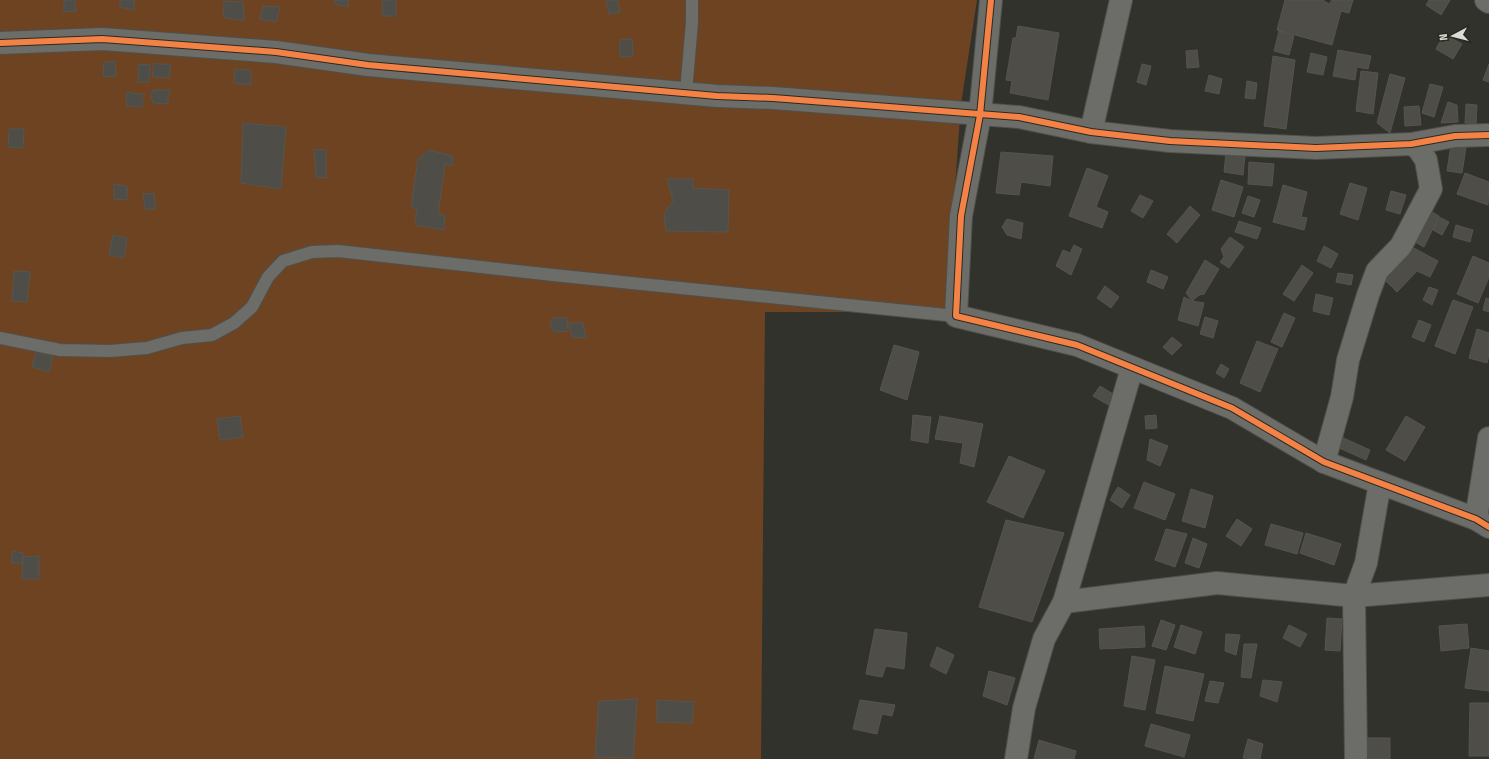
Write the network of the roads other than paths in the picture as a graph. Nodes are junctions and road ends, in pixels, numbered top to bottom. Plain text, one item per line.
1 (692, 0) edge
2 (991, 0) edge
3 (1121, 0) edge
4 (1486, 0) edge
5 (1489, 2) edge
6 (0, 43) edge
7 (686, 92) junction
8 (980, 115) junction
9 (1091, 132) junction
10 (1489, 135) edge
11 (1411, 144) junction
12 (956, 316) junction
13 (0, 338) edge
14 (1132, 368) junction
15 (1489, 438) edge
16 (1324, 462) junction
17 (1380, 484) junction
18 (1482, 523) edge
19 (1489, 585) edge
20 (1354, 596) junction
21 (1064, 602) junction
22 (1016, 759) edge
23 (1356, 759) edge

1 - 7 lane
2 - 8 street
3 - 9 street
4 - 5 street
6 - 7 street
7 - 8 street
8 - 9 street
8 - 12 street
9 - 11 street
10 - 11 street
11 - 16 street
12 - 13 lane
12 - 14 street
14 - 16 street
14 - 21 street
15 - 18 street
16 - 17 street
17 - 18 street
17 - 20 street
19 - 20 street
20 - 21 street
20 - 23 street
21 - 22 street

